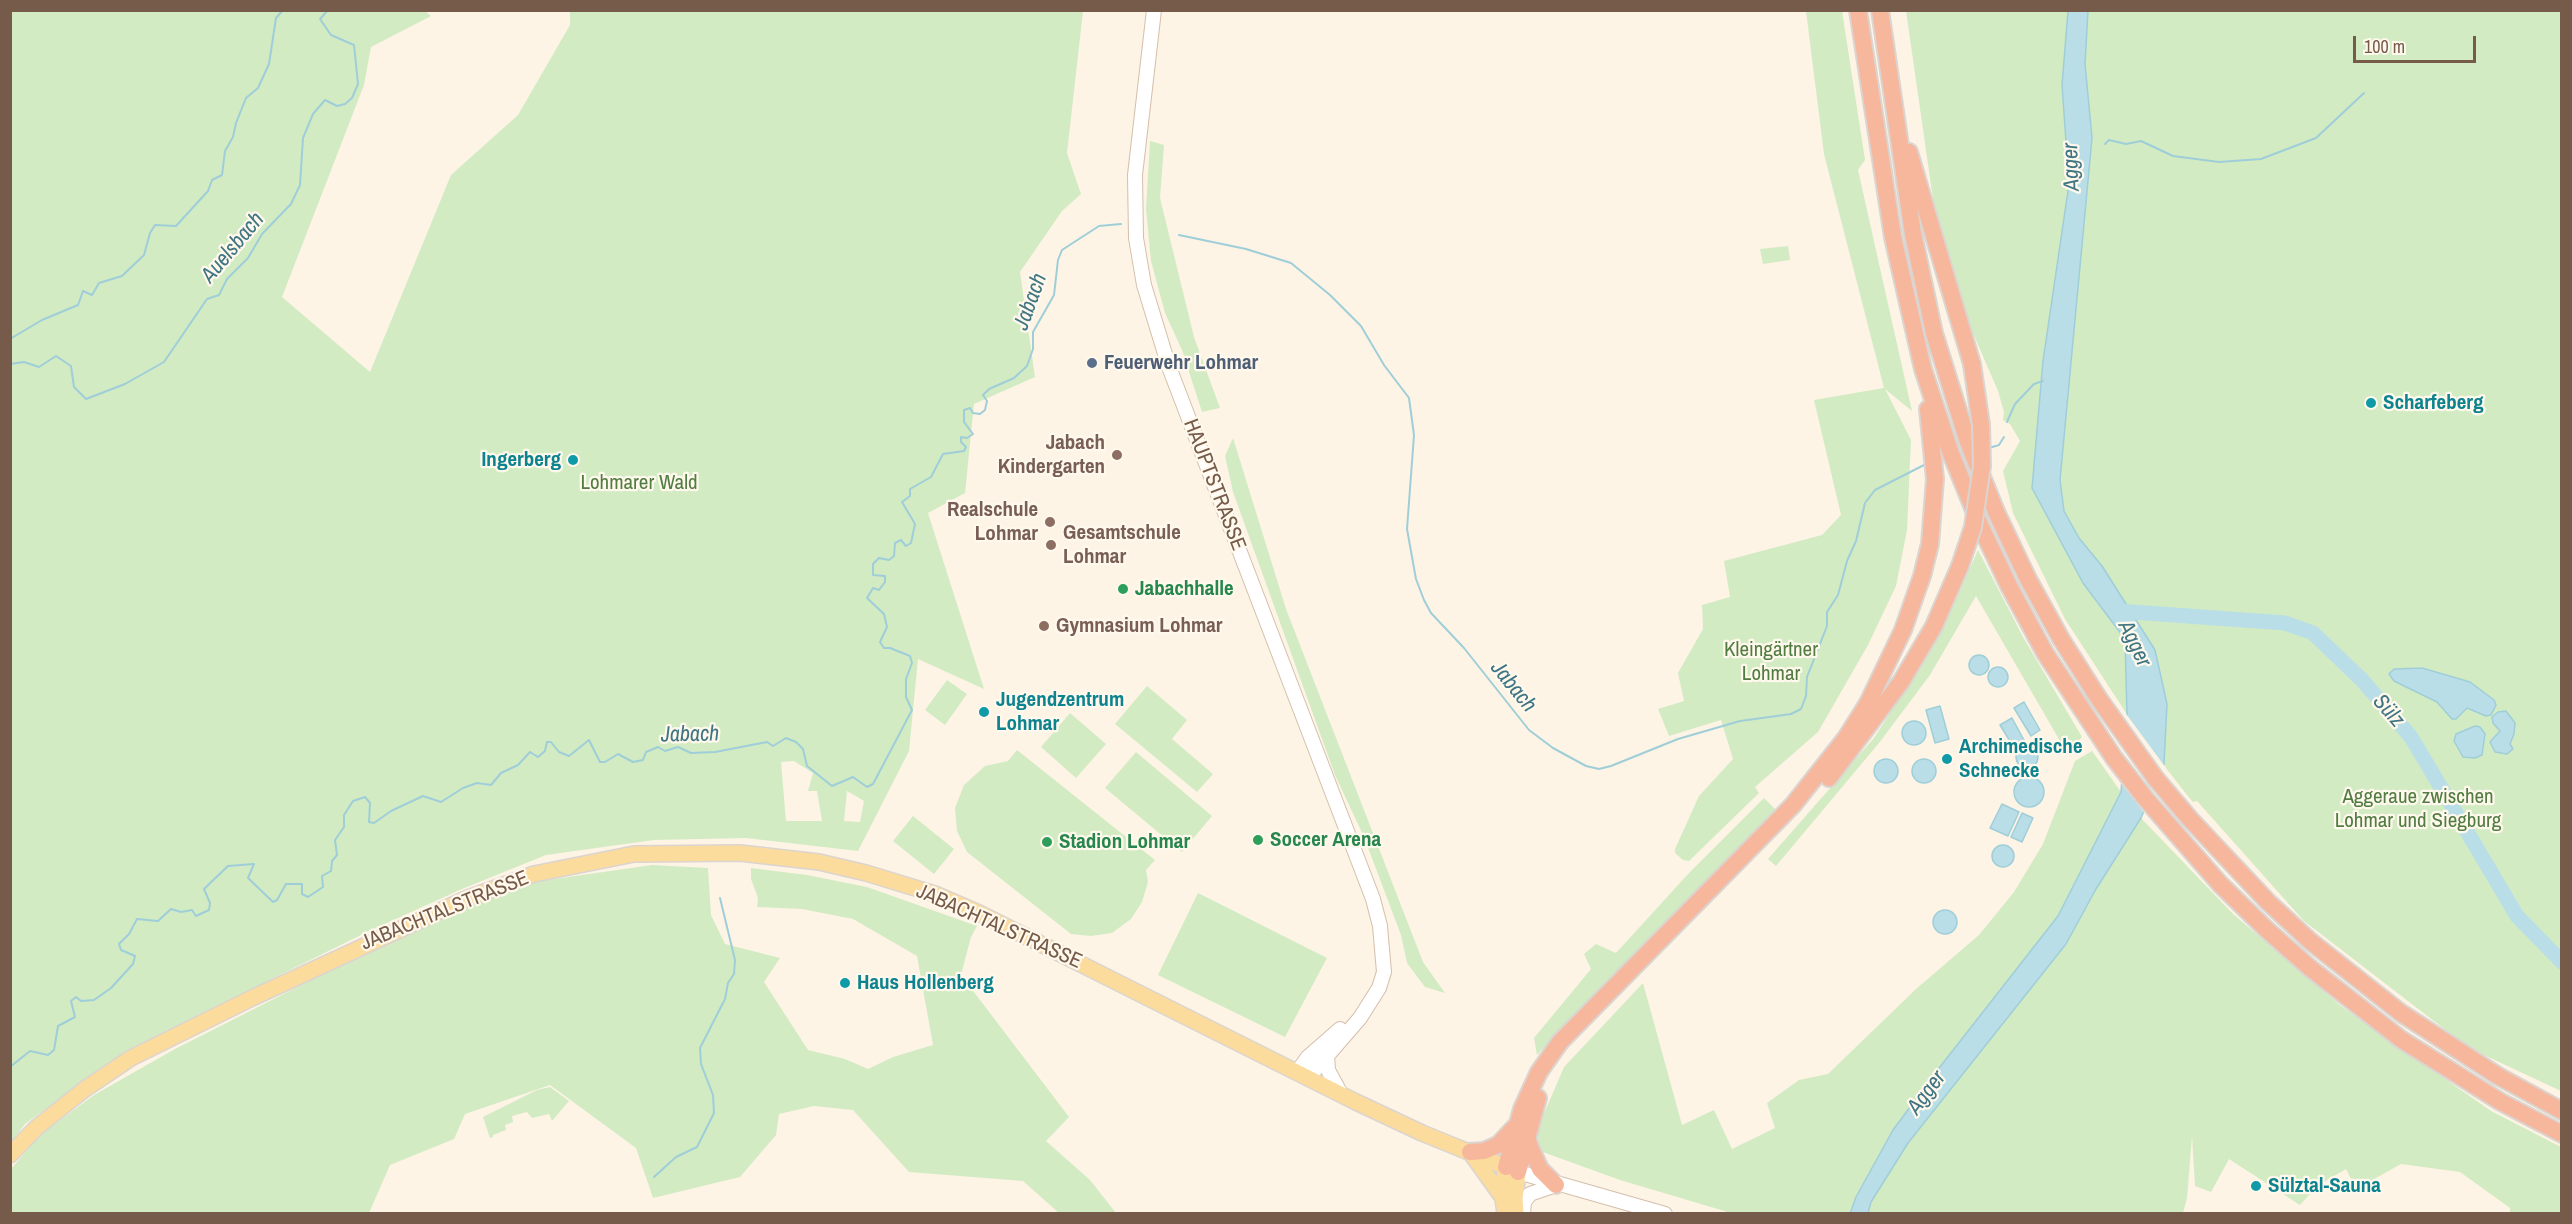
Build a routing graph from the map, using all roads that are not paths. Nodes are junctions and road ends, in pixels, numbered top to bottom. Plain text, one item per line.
1 (1154, 10) edge
2 (1858, 10) edge
3 (1880, 10) edge
4 (1894, 102) junction
5 (1923, 369) junction
6 (1796, 808) junction
7 (1382, 944) junction
8 (1327, 1055) junction
9 (1302, 1075) junction
10 (1341, 1094) junction
11 (2562, 1111) edge
12 (1522, 1129) junction
13 (2562, 1134) edge
14 (1470, 1152) junction
15 (10, 1155) edge
16 (1512, 1170) junction
17 (1556, 1185) junction
18 (1504, 1206) edge
19 (1516, 1214) edge
20 (1523, 1214) edge
21 (1665, 1214) edge

1 - 7 main road, HAUPTSTRASSE
2 - 5 highway
3 - 4 highway
4 - 6 highway, bridge
4 - 11 highway
5 - 6 highway
5 - 13 highway
6 - 12 highway
7 - 8 main road, HAUPTSTRASSE
7 - 9 main road
8 - 9 main road
8 - 10 main road
9 - 10 main road, JABACHTALSTRASSE
9 - 15 main road, JABACHTALSTRASSE
10 - 14 main road, JABACHTALSTRASSE
12 - 14 highway
12 - 16 highway
12 - 17 highway
14 - 16 main road, JABACHTALSTRASSE
14 - 18 main road
16 - 17 main road
16 - 18 main road
16 - 19 main road
17 - 20 main road
17 - 21 main road

